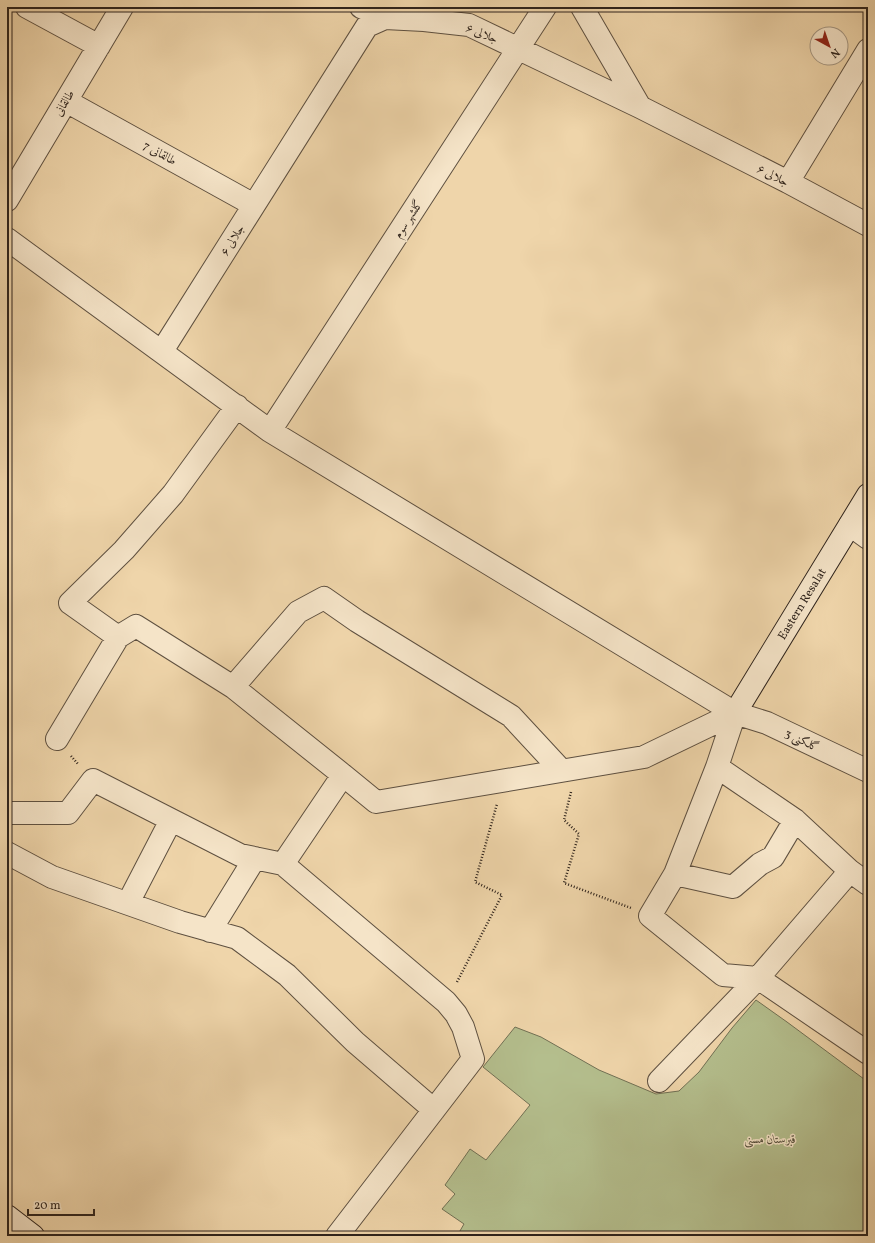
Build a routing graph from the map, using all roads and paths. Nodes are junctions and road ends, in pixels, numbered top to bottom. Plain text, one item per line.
1 (27, 7) edge
2 (122, 7) edge
3 (361, 7) edge
4 (545, 7) edge
5 (582, 7) edge
6 (385, 18) junction
7 (99, 46) junction
8 (519, 48) junction
9 (868, 50) edge
10 (66, 101) junction
11 (640, 107) junction
12 (788, 182) junction
13 (10, 186) edge
14 (254, 205) junction
15 (868, 225) edge
16 (7, 239) edge
17 (162, 351) junction
18 (237, 406) junction
19 (270, 430) junction
20 (868, 495) edge
21 (850, 525) junction
22 (868, 538) edge
23 (118, 638) junction
24 (233, 687) junction
25 (735, 713) junction
26 (57, 739) joint
27 (717, 767) junction
28 (570, 769) junction
29 (868, 771) edge
30 (343, 775) junction
31 (504, 780) junction
32 (92, 782) junction
33 (7, 813) edge
34 (171, 820) junction
35 (795, 820) junction
36 (7, 855) edge
37 (255, 858) junction
38 (283, 864) junction
39 (850, 871) junction
40 (675, 874) junction
41 (868, 884) edge
42 (128, 903) junction
43 (650, 916) junction
44 (210, 931) junction
45 (758, 978) junction
46 (446, 1002) junction
47 (868, 1053) edge
48 (659, 1081) dead end
49 (434, 1110) junction
50 (7, 1216) edge
51 (33, 1236) edge
52 (337, 1236) edge

1 - 7 street
2 - 7 street, طالقانی
3 - 6 street
4 - 8 street, گلشهر سوم
5 - 11 street
6 - 8 street, جلالی ۶
6 - 14 street, جلالی ۶
7 - 10 street, طالقانی
8 - 11 street, جلالی ۶
8 - 19 street, گلشهر سوم
9 - 12 street
10 - 13 street, طالقانی
10 - 14 street, طالقانی 7
11 - 12 street, جلالی ۶
12 - 15 street, جلالی ۶
14 - 17 street, جلالی ۶
16 - 17 street, گلکنی 3
17 - 18 street, گلکنی 3
18 - 19 street, گلکنی 3
18 - 23 street
19 - 25 street, گلکنی 3
20 - 21 street, Eastern Resalat
21 - 22 street
21 - 25 street, Eastern Resalat
23 - 24 street
23 - 26 street
24 - 28 street
24 - 30 street
25 - 27 street, Eastern Resalat
25 - 28 street
25 - 29 street, گلکنی 3
26 - 32 path
27 - 35 street
27 - 40 street, Eastern Resalat
28 - 31 street
28 - 43 path
30 - 31 street
30 - 38 street
31 - 46 path
32 - 33 street
32 - 34 street
34 - 37 street
34 - 42 street
35 - 39 street
35 - 40 street
36 - 42 street
37 - 38 street
37 - 44 street
38 - 46 street
39 - 41 street
39 - 45 street
40 - 43 street, Eastern Resalat
42 - 44 street
43 - 45 street
44 - 49 street
45 - 47 street
45 - 48 street
46 - 49 street
49 - 52 street
50 - 51 street

